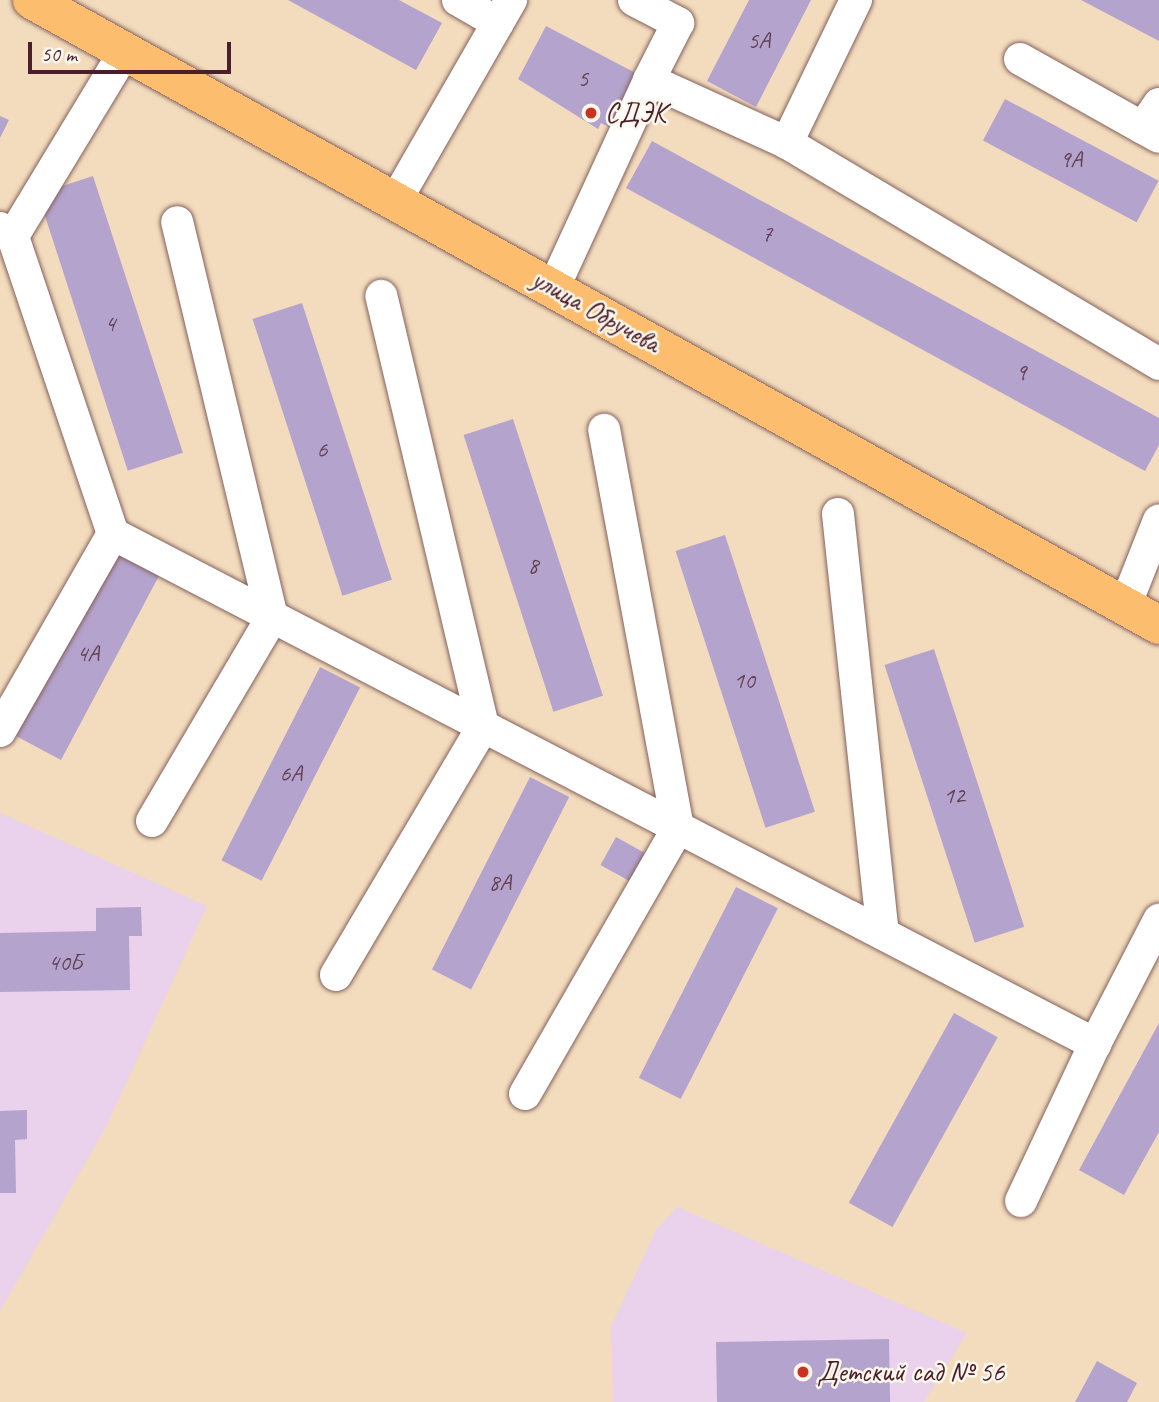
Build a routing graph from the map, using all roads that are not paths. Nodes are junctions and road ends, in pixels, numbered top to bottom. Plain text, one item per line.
1 (32, 0) edge
2 (458, 0) edge
3 (634, 0) edge
4 (856, 0) edge
5 (504, 12) edge
6 (125, 51) junction
7 (1020, 59) dead end
8 (649, 80) junction
9 (1154, 123) edge
10 (787, 143) junction
11 (396, 200) junction
12 (177, 222) dead end
13 (7, 232) edge
14 (554, 287) junction
15 (381, 296) dead end
16 (1159, 364) edge
17 (604, 430) dead end
18 (838, 514) dead end
19 (1159, 520) edge
20 (113, 534) junction
21 (1125, 606) junction
22 (272, 617) junction
23 (1159, 625) edge
24 (483, 726) junction
25 (0, 731) edge
26 (152, 821) dead end
27 (678, 828) junction
28 (1159, 920) edge
29 (883, 934) junction
30 (336, 975) dead end
31 (1096, 1044) junction
32 (524, 1094) dead end
33 (1021, 1201) dead end

1 - 6 main road, улица Обручева
2 - 5 lane
3 - 8 lane
4 - 10 lane
5 - 11 lane
6 - 11 main road, улица Обручева
6 - 13 lane
7 - 9 lane
8 - 10 lane
8 - 14 lane
10 - 16 lane
11 - 14 main road, улица Обручева
12 - 22 lane
13 - 20 lane
14 - 21 main road, улица Обручева
15 - 24 lane
17 - 27 lane
18 - 29 lane
19 - 21 lane
20 - 22 lane
20 - 25 lane
21 - 23 main road, улица Обручева
22 - 24 lane
22 - 26 lane
24 - 27 lane
24 - 30 lane
27 - 29 lane
27 - 32 lane
28 - 31 lane
29 - 31 lane
31 - 33 lane

